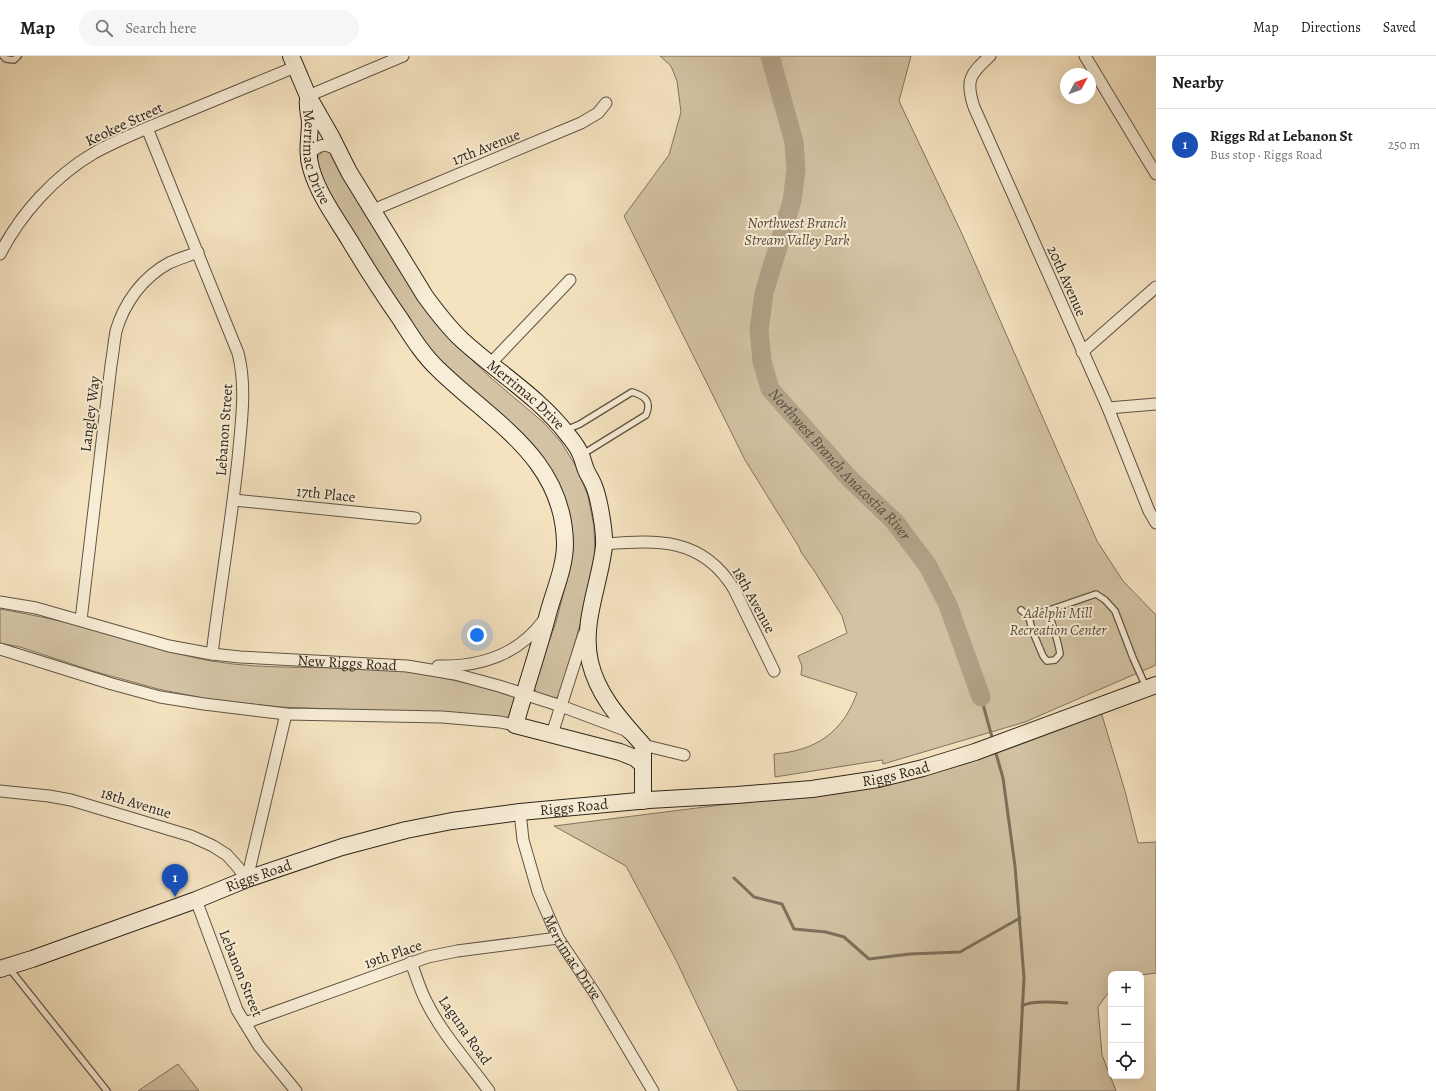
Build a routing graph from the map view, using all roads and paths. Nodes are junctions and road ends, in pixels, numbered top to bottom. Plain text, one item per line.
1 (3, 56) edge
2 (18, 56) edge
3 (403, 56) edge
4 (990, 56) edge
5 (1085, 56) edge
6 (293, 61) edge
7 (308, 96) junction
8 (606, 103) dead end
9 (147, 128) junction
10 (338, 151) junction
11 (308, 155) junction
12 (1156, 174) edge
13 (372, 210) junction
14 (198, 252) junction
15 (0, 254) edge
16 (570, 280) dead end
17 (1156, 287) edge
18 (1082, 352) junction
19 (490, 364) junction
20 (1156, 404) edge
21 (1108, 408) junction
22 (565, 431) junction
23 (581, 455) junction
24 (234, 500) junction
25 (415, 518) dead end
26 (1156, 523) edge
27 (604, 544) junction
28 (0, 602) edge
29 (549, 610) junction
30 (1021, 610) dead end
31 (1048, 610) junction
32 (1029, 617) junction
33 (589, 618) junction
34 (81, 620) junction
35 (0, 649) edge
36 (212, 654) junction
37 (407, 666) junction
38 (774, 671) dead end
39 (1152, 687) edge
40 (524, 694) junction
41 (561, 706) junction
42 (286, 714) junction
43 (515, 724) junction
44 (552, 734) junction
45 (643, 745) junction
46 (684, 755) dead end
47 (642, 764) junction
48 (0, 791) edge
49 (642, 801) junction
50 (520, 812) junction
51 (247, 879) junction
52 (196, 900) junction
53 (558, 938) junction
54 (411, 962) junction
55 (4, 968) edge
56 (245, 1023) junction
57 (107, 1091) edge
58 (296, 1091) edge
59 (489, 1091) edge
60 (653, 1091) edge

1 - 2 lane
3 - 7 street
4 - 18 street, 20th Avenue
5 - 12 street
6 - 7 street, Merrimac Drive
6 - 9 street, Keokee Street
7 - 10 street, Merrimac Drive
7 - 11 street, Merrimac Drive
8 - 13 street, 17th Avenue
9 - 14 street, Lebanon Street
9 - 15 street, Keokee Street
10 - 11 street
10 - 13 street, Merrimac Drive
11 - 29 street, Merrimac Drive
13 - 19 street, Merrimac Drive
14 - 24 street, Lebanon Street
14 - 34 street, Langley Way
16 - 19 street
17 - 18 street
18 - 21 street, 20th Avenue
19 - 22 street, Merrimac Drive
20 - 21 street
21 - 26 street, 20th Avenue
22 - 23 street, Merrimac Drive
22 - 23 lane
23 - 27 street, Merrimac Drive
24 - 25 street, 17th Place
24 - 36 street, Lebanon Street
27 - 33 street, Merrimac Drive
27 - 38 street, 18th Avenue
28 - 34 street, New Riggs Road
29 - 37 street
29 - 40 street, Merrimac Drive
30 - 32 lane
31 - 32 lane
31 - 32 lane
31 - 39 lane
33 - 41 street, Merrimac Drive
33 - 45 street
34 - 36 street, New Riggs Road
35 - 42 street
36 - 37 street, New Riggs Road
37 - 40 street, New Riggs Road
39 - 49 street, Riggs Road
40 - 41 street, New Riggs Road
40 - 43 street, Merrimac Drive
41 - 44 street, Merrimac Drive
41 - 45 street, New Riggs Road
42 - 43 street
42 - 51 street
43 - 44 street
44 - 47 street
45 - 46 street, New Riggs Road
45 - 47 street
47 - 49 street
48 - 51 street, 18th Avenue
49 - 50 street, Riggs Road
50 - 51 street, Riggs Road
50 - 53 street, Merrimac Drive
51 - 52 street, Riggs Road
52 - 55 street, Riggs Road
52 - 56 street, Lebanon Street
53 - 54 street, 19th Place
53 - 60 street, Merrimac Drive
54 - 56 street, 19th Place
54 - 59 street, Laguna Road
55 - 57 lane
56 - 58 street, Lebanon Street

